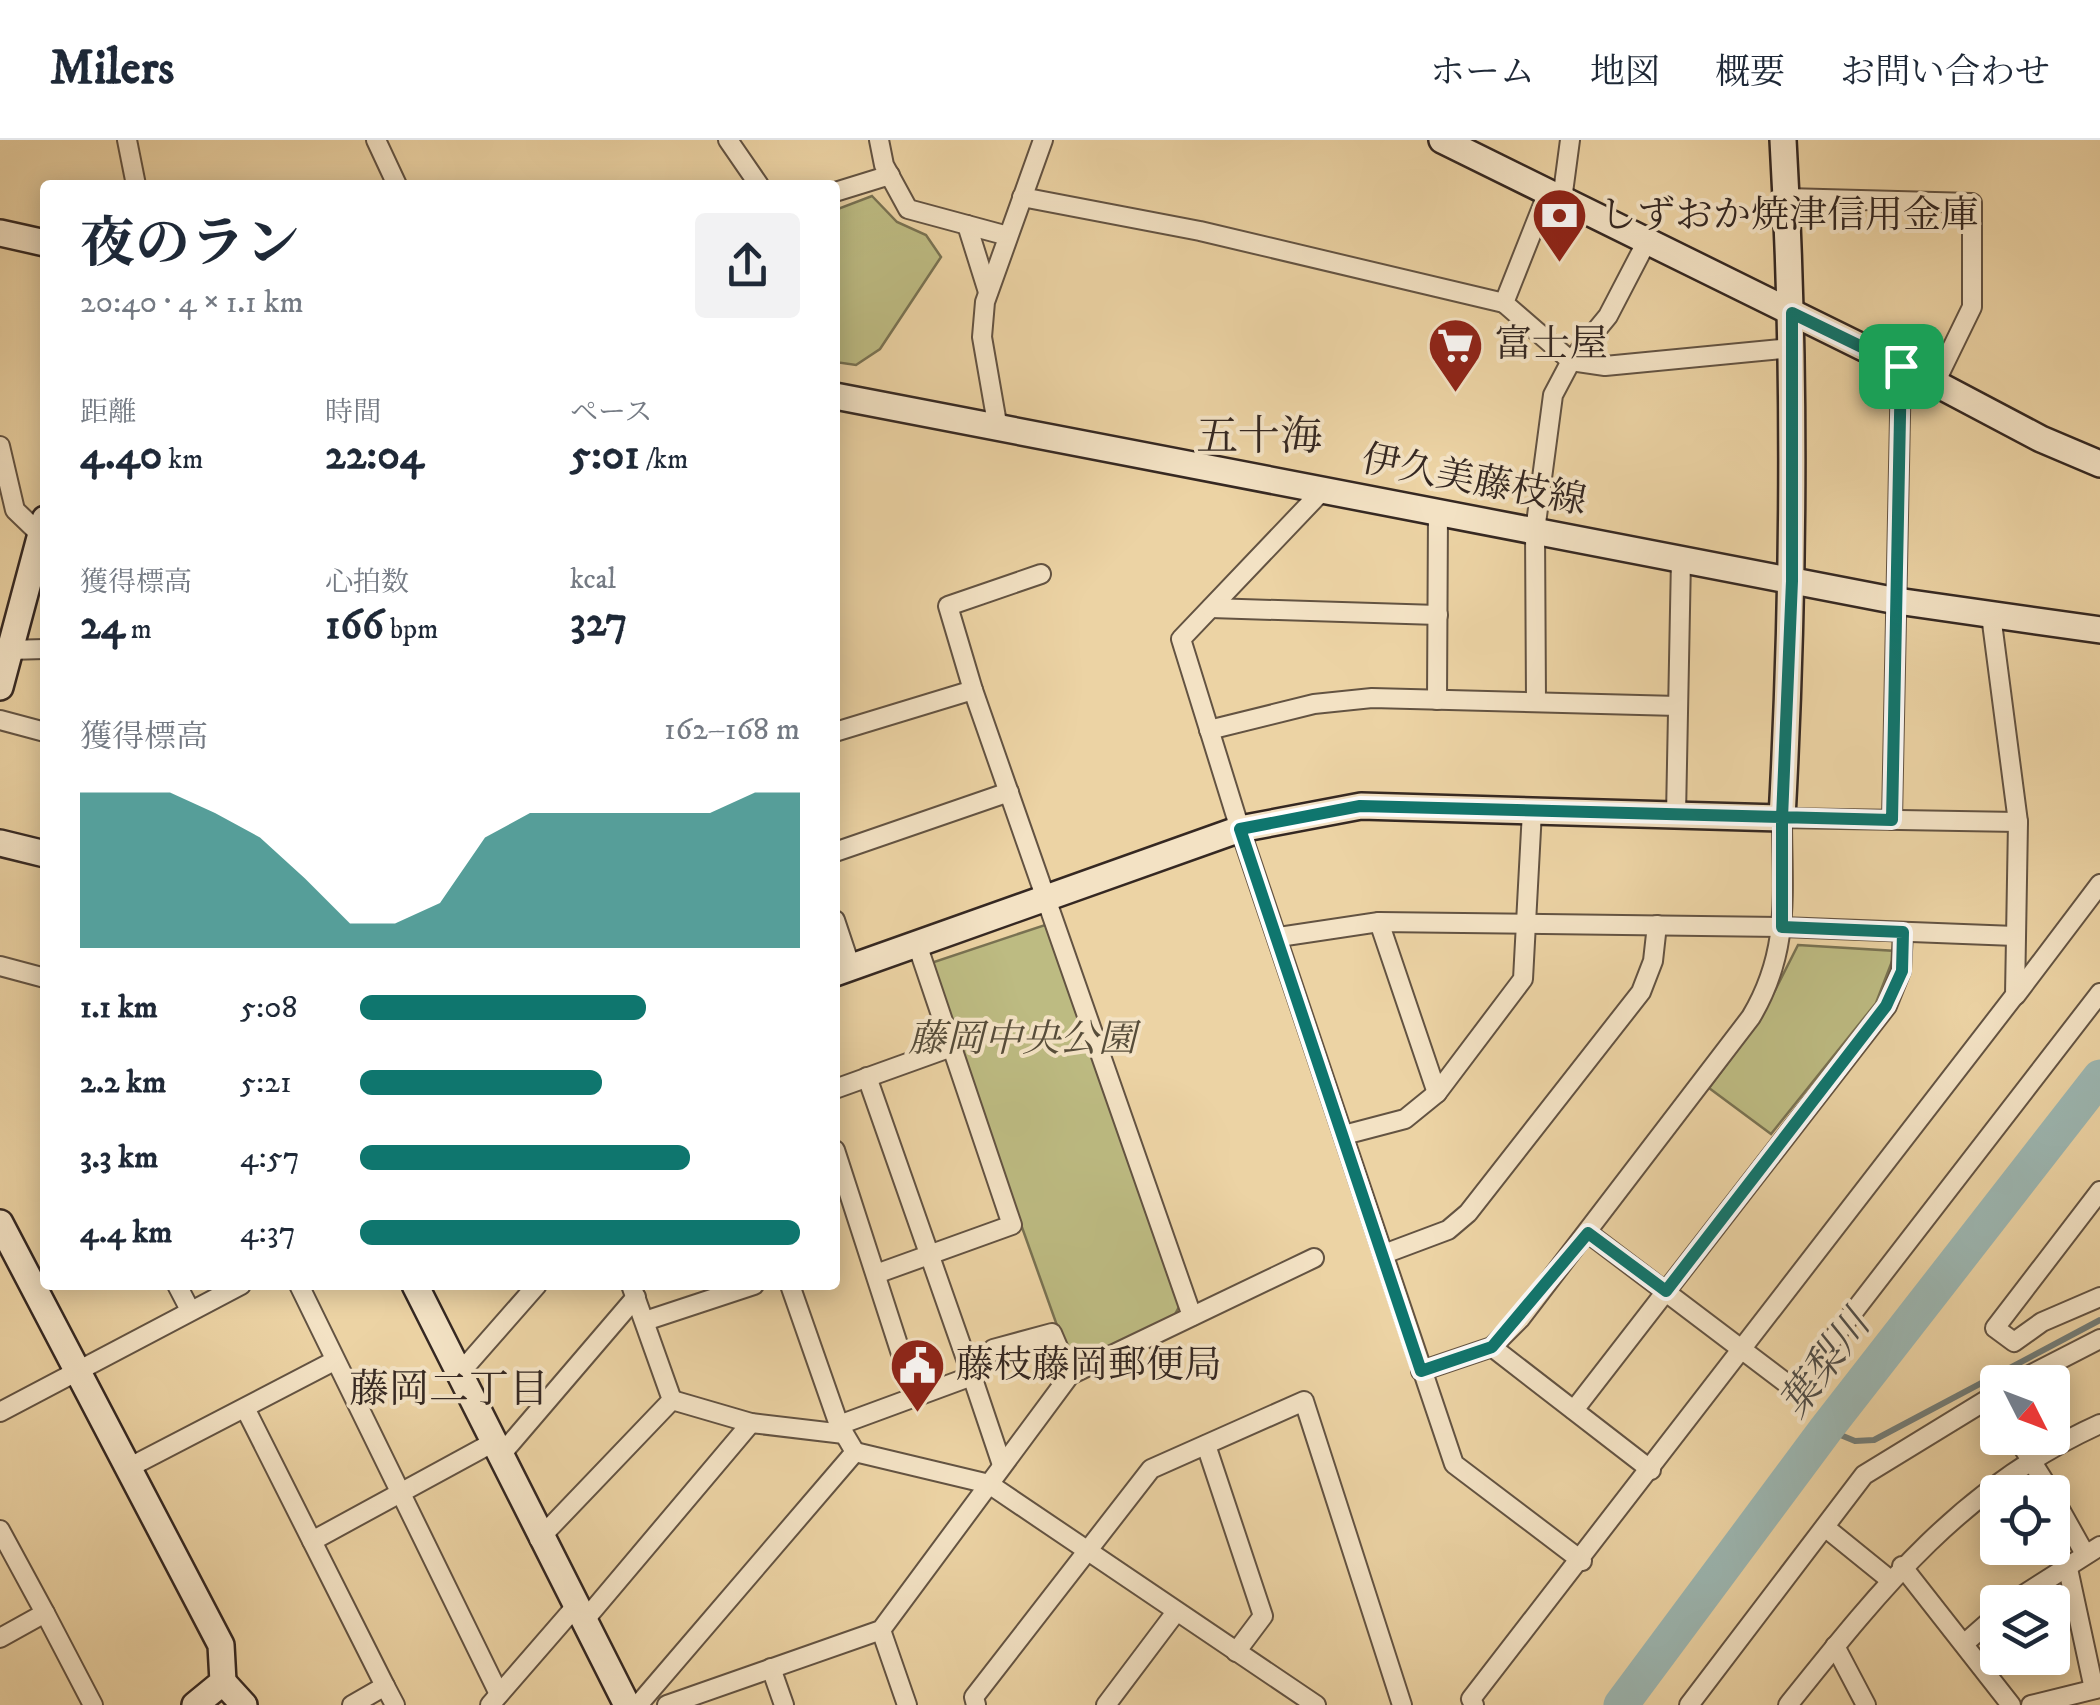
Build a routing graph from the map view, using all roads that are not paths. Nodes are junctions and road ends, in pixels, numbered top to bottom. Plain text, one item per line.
1 (127, 140) edge
2 (376, 140) edge
3 (728, 140) edge
4 (879, 140) edge
5 (1043, 140) edge
6 (1442, 140) edge
7 (1570, 140) edge
8 (1783, 140) edge
9 (890, 175) junction
10 (135, 180) edge
11 (395, 180) edge
12 (756, 180) edge
13 (840, 190) edge
14 (1022, 196) junction
15 (1555, 196) junction
16 (1786, 198) junction
17 (968, 225) junction
18 (0, 233) edge
19 (1008, 236) junction
20 (40, 241) edge
21 (1647, 241) junction
22 (988, 293) junction
23 (1504, 303) junction
24 (1792, 313) junction
25 (1792, 348) junction
26 (1571, 361) junction
27 (1901, 366) junction
28 (1935, 382) junction
29 (840, 397) edge
30 (998, 429) junction
31 (0, 446) edge
32 (2100, 464) edge
33 (1323, 490) junction
34 (1438, 512) junction
35 (40, 525) edge
36 (1535, 531) junction
37 (40, 538) edge
38 (1681, 559) junction
39 (1041, 574) dead end
40 (1792, 581) junction
41 (1897, 601) junction
42 (1210, 608) junction
43 (1438, 615) junction
44 (1991, 615) junction
45 (2100, 630) edge
46 (40, 649) edge
47 (9, 650) junction
48 (0, 687) edge
49 (972, 690) junction
50 (1437, 700) junction
51 (1536, 702) junction
52 (1678, 706) junction
53 (0, 720) edge
54 (840, 730) edge
55 (1210, 730) junction
56 (40, 731) edge
57 (1009, 792) junction
58 (1532, 810) junction
59 (1676, 815) junction
60 (1782, 818) junction
61 (1892, 820) junction
62 (2018, 822) junction
63 (1240, 829) junction
64 (0, 843) edge
65 (840, 850) edge
66 (40, 853) edge
67 (2100, 884) edge
68 (1046, 898) junction
69 (1378, 922) junction
70 (1528, 923) junction
71 (1657, 925) junction
72 (1782, 927) junction
73 (1903, 932) junction
74 (2015, 936) junction
75 (1279, 938) junction
76 (917, 944) junction
77 (0, 966) edge
78 (843, 971) edge
79 (40, 977) edge
80 (2100, 993) edge
81 (2015, 995) junction
82 (949, 1048) junction
83 (867, 1077) junction
84 (840, 1086) edge
85 (1437, 1093) junction
86 (1344, 1135) junction
87 (840, 1165) edge
88 (2100, 1191) edge
89 (0, 1223) edge
90 (1588, 1233) junction
91 (1384, 1254) junction
92 (931, 1255) junction
93 (1314, 1258) dead end
94 (876, 1274) junction
95 (180, 1290) edge
96 (231, 1290) edge
97 (301, 1290) edge
98 (417, 1290) edge
99 (533, 1290) edge
100 (739, 1290) edge
101 (792, 1290) edge
102 (634, 1291) edge
103 (1666, 1291) junction
104 (2100, 1297) edge
105 (190, 1310) junction
106 (1192, 1316) junction
107 (646, 1321) junction
108 (2100, 1338) edge
109 (1492, 1347) junction
110 (1744, 1350) junction
111 (334, 1361) junction
112 (2048, 1365) edge
113 (1421, 1371) junction
114 (79, 1374) junction
115 (458, 1375) junction
116 (1070, 1375) junction
117 (972, 1376) junction
118 (915, 1397) junction
119 (672, 1400) junction
120 (244, 1408) junction
121 (1980, 1408) edge
122 (1574, 1410) junction
123 (0, 1412) edge
124 (751, 1423) junction
125 (2100, 1424) edge
126 (842, 1430) junction
127 (1206, 1444) junction
128 (495, 1450) junction
129 (854, 1452) junction
130 (2029, 1455) edge
131 (2033, 1460) junction
132 (1002, 1465) junction
133 (130, 1467) junction
134 (1651, 1470) junction
135 (2041, 1475) edge
136 (989, 1484) junction
137 (400, 1493) junction
138 (2070, 1519) edge
139 (1826, 1528) junction
140 (0, 1530) edge
141 (539, 1538) junction
142 (312, 1541) junction
143 (2092, 1550) edge
144 (1085, 1552) junction
145 (1582, 1561) junction
146 (2070, 1562) edge
147 (2066, 1565) edge
148 (2067, 1565) edge
149 (1895, 1573) junction
150 (2037, 1585) edge
151 (1176, 1612) junction
152 (44, 1613) junction
153 (580, 1614) junction
154 (881, 1630) junction
155 (1980, 1630) edge
156 (0, 1638) edge
157 (1965, 1644) junction
158 (1834, 1646) junction
159 (1236, 1652) junction
160 (771, 1668) junction
161 (223, 1682) junction
162 (385, 1686) junction
163 (2097, 1689) edge
164 (495, 1699) edge
165 (1113, 1703) edge
166 (93, 1705) edge
167 (196, 1705) edge
168 (244, 1705) edge
169 (352, 1705) edge
170 (395, 1705) edge
171 (627, 1705) edge
172 (638, 1705) edge
173 (667, 1705) edge
174 (784, 1705) edge
175 (908, 1705) edge
176 (976, 1705) edge
177 (1316, 1705) edge
178 (1402, 1705) edge
179 (1474, 1705) edge
180 (1689, 1705) edge
181 (1788, 1705) edge
182 (1866, 1705) edge
183 (2011, 1705) edge
184 (2031, 1705) edge

1 - 10 street
2 - 11 street
3 - 12 street
4 - 9 street
5 - 14 street
6 - 15 street
7 - 15 street
8 - 16 street
9 - 13 street
9 - 17 street
14 - 19 street
14 - 23 street
15 - 21 street
15 - 23 street
16 - 24 street
16 - 28 street
17 - 19 street
17 - 22 street
18 - 20 street
19 - 22 street
21 - 24 street
21 - 26 street
22 - 30 street
23 - 26 street
24 - 25 street
24 - 27 street
25 - 26 street
25 - 40 street
26 - 36 street
27 - 28 street
27 - 41 street
28 - 32 street
29 - 30 street, 伊久美藤枝線
30 - 33 street, 伊久美藤枝線
31 - 35 street
33 - 34 street, 伊久美藤枝線
33 - 42 street
34 - 36 street, 伊久美藤枝線
34 - 43 street
36 - 38 street, 伊久美藤枝線
36 - 51 street
37 - 47 street
38 - 40 street, 伊久美藤枝線
38 - 52 street
39 - 49 street
40 - 41 street, 伊久美藤枝線
40 - 60 street
41 - 44 street, 伊久美藤枝線
41 - 61 street
42 - 43 street
42 - 55 street
43 - 50 street
44 - 45 street, 伊久美藤枝線
44 - 62 street
46 - 47 street
47 - 48 street
49 - 54 street
49 - 57 street
50 - 51 street
50 - 55 street
51 - 52 street
52 - 59 street
53 - 56 street
55 - 63 street
57 - 65 street
57 - 68 street
58 - 59 street
58 - 63 street
58 - 70 street
59 - 60 street
60 - 61 street
60 - 72 street
61 - 62 street
62 - 74 street
63 - 68 street
63 - 75 street
64 - 66 street
67 - 81 street
68 - 76 street
68 - 106 street
69 - 70 street
69 - 75 street
69 - 85 street
70 - 71 street
70 - 85 street
71 - 72 street
71 - 91 street
72 - 73 street
72 - 90 street
73 - 74 street
73 - 103 street
74 - 81 street
75 - 86 street
76 - 78 street
76 - 82 street
77 - 79 street
80 - 110 street
81 - 110 street
82 - 83 street
82 - 92 street
83 - 84 street
83 - 92 street
85 - 86 street
86 - 91 street
87 - 94 street
88 - 104 street
89 - 114 street
90 - 103 street
90 - 109 street
91 - 113 street
92 - 94 street
92 - 117 street
93 - 106 street
94 - 118 street
95 - 105 street
96 - 105 street
97 - 111 street
98 - 115 street
99 - 115 street
100 - 107 street
101 - 126 street
102 - 107 street
102 - 128 street
103 - 110 street
103 - 122 street
105 - 114 street
106 - 116 street
107 - 119 street
108 - 112 street
109 - 113 street
109 - 122 street
110 - 134 street
111 - 120 street
111 - 137 street
113 - 145 street
114 - 123 street
114 - 133 street
115 - 128 street
116 - 117 street
116 - 132 street
117 - 118 street
117 - 132 street
118 - 126 street
119 - 124 street
119 - 141 street
120 - 133 street
120 - 142 street
121 - 139 street
122 - 134 street
124 - 126 street
124 - 153 street
125 - 131 street
126 - 129 street
127 - 144 street
127 - 159 street
127 - 178 street
128 - 137 street
128 - 141 street
129 - 136 street
129 - 172 street
130 - 131 street
131 - 135 street
131 - 149 street
132 - 136 street
133 - 161 street
134 - 145 street
136 - 144 street
136 - 154 street
137 - 142 street
137 - 164 street
138 - 143 street
139 - 149 street
139 - 180 street
140 - 152 street
141 - 153 street
142 - 162 street
143 - 146 street
144 - 151 street
144 - 176 street
145 - 179 street
147 - 150 street
148 - 163 street
149 - 157 street
149 - 158 street
151 - 159 street
151 - 165 street
152 - 156 street
152 - 166 street
153 - 164 street
153 - 171 street
154 - 160 street
154 - 175 street
155 - 157 street
157 - 183 street
158 - 181 street
158 - 182 street
159 - 177 street
160 - 173 street
160 - 174 street
161 - 167 street
161 - 168 street
162 - 169 street
162 - 170 street
163 - 184 street

